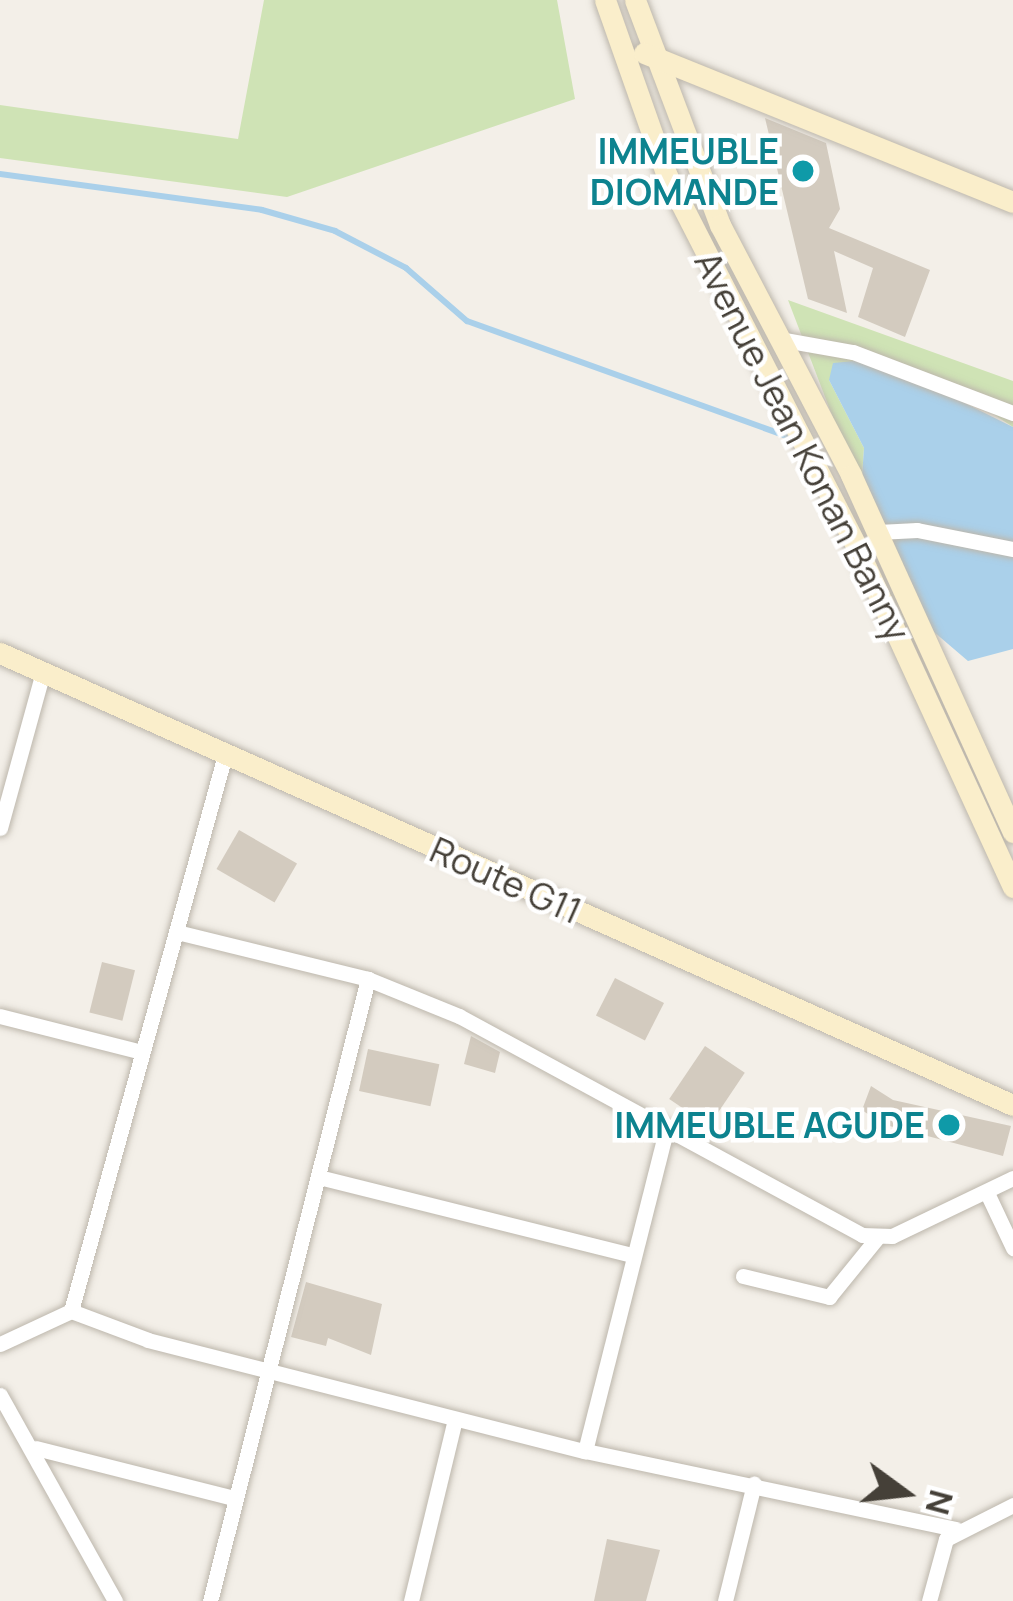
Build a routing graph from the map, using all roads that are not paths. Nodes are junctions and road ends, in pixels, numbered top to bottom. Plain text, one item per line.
1 (605, 0) edge
2 (635, 0) edge
3 (651, 53) junction
4 (620, 57) junction
5 (1013, 202) edge
6 (779, 339) junction
7 (1013, 413) edge
8 (878, 532) junction
9 (1013, 549) edge
10 (0, 653) edge
11 (43, 672) junction
12 (225, 754) junction
13 (0, 828) edge
14 (1013, 832) edge
15 (1013, 887) edge
16 (177, 932) junction
17 (368, 979) junction
18 (0, 1016) edge
19 (142, 1052) junction
20 (1013, 1105) edge
21 (665, 1135) junction
22 (323, 1178) junction
23 (1013, 1178) edge
24 (988, 1195) junction
25 (877, 1238) junction
26 (1013, 1248) edge
27 (631, 1255) junction
28 (743, 1276) dead end
29 (71, 1311) junction
30 (0, 1344) edge
31 (273, 1371) junction
32 (0, 1395) edge
33 (455, 1419) junction
34 (36, 1448) junction
35 (585, 1450) junction
36 (754, 1484) junction
37 (233, 1498) junction
38 (1013, 1505) edge
39 (956, 1529) junction
40 (416, 1600) edge
41 (115, 1601) edge
42 (210, 1601) edge
43 (724, 1601) edge
44 (929, 1601) edge

1 - 4 street, Avenue Jean Konan Banny
2 - 3 street, Avenue Jean Konan Banny
3 - 4 street
3 - 5 street
3 - 6 street, Avenue Jean Konan Banny
4 - 15 street, Avenue Jean Konan Banny
6 - 7 street
6 - 8 street, Avenue Jean Konan Banny
8 - 9 street
8 - 14 street, Avenue Jean Konan Banny
10 - 11 street, Route G11
11 - 12 street, Route G11
11 - 13 street
12 - 16 street
12 - 20 street, Route G11
16 - 17 street
16 - 19 street
17 - 21 street
17 - 22 street
18 - 19 street
19 - 29 street
21 - 25 street
21 - 27 street
22 - 27 street
22 - 31 street
23 - 24 street
24 - 25 street
24 - 26 street
25 - 28 street
27 - 35 street
29 - 30 street
29 - 31 street
31 - 33 street
31 - 37 street
32 - 34 street
33 - 35 street
33 - 40 street
34 - 37 street
34 - 41 street
35 - 36 street
36 - 39 street
36 - 43 street
37 - 42 street
38 - 39 street
39 - 44 street

